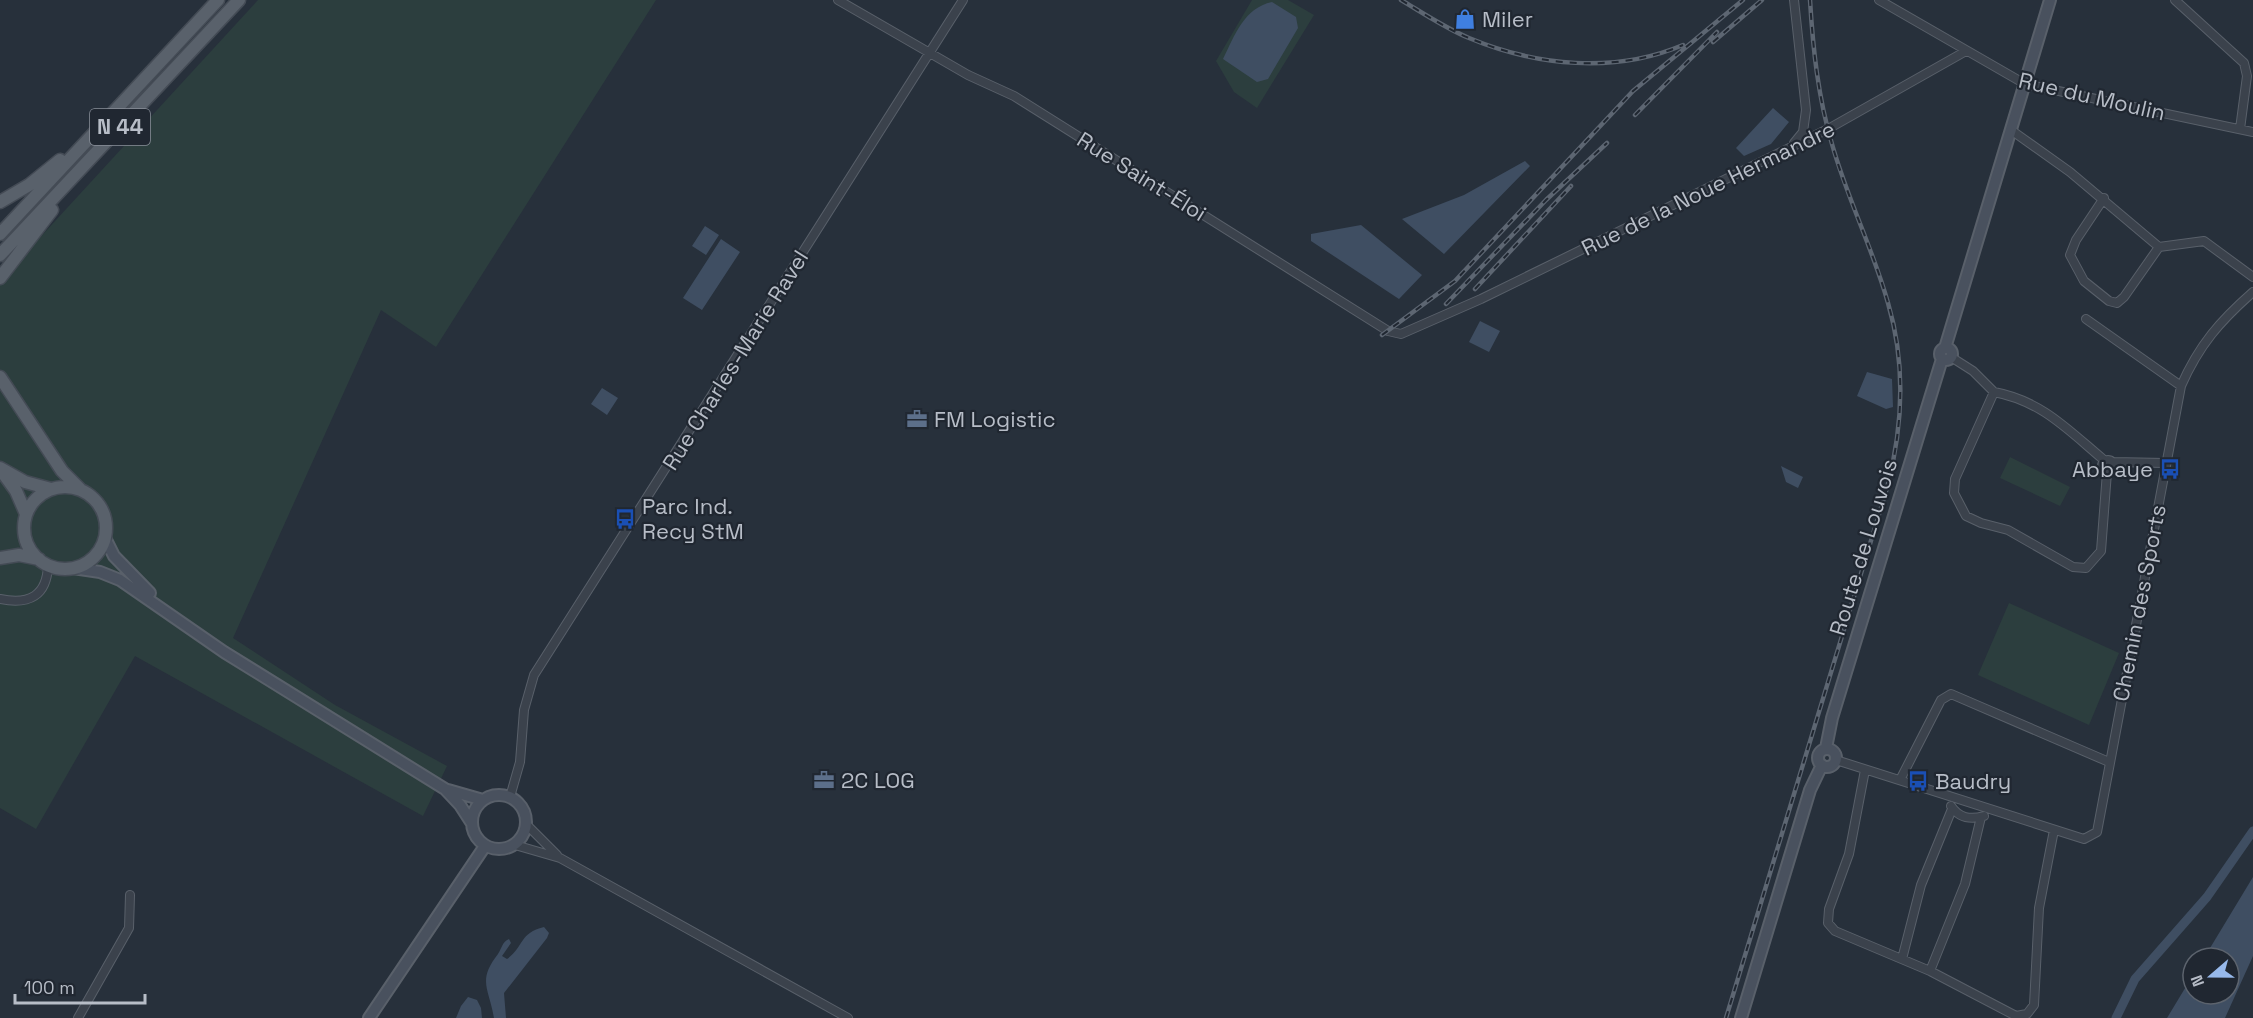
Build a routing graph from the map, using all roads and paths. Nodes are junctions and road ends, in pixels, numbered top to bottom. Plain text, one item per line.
1 (218, 0) edge
2 (239, 0) edge
3 (838, 0) edge
4 (963, 0) edge
5 (1794, 0) edge
6 (1879, 0) edge
7 (2050, 0) edge
8 (2175, 0) edge
9 (1966, 51) junction
10 (930, 52) junction
11 (2025, 84) junction
12 (156, 89) junction
13 (100, 126) junction
14 (2240, 129) junction
15 (2011, 130) junction
16 (2253, 132) edge
17 (1788, 148) junction
18 (2103, 198) junction
19 (0, 202) edge
20 (0, 234) edge
21 (2159, 247) junction
22 (0, 255) edge
23 (2253, 277) edge
24 (0, 278) edge
25 (2253, 292) edge
26 (1446, 316) joint
27 (2086, 319) dead end
28 (1946, 355) junction
29 (0, 377) edge
30 (2181, 386) junction
31 (1994, 392) junction
32 (2104, 460) junction
33 (2113, 462) junction
34 (2165, 463) junction
35 (0, 469) edge
36 (2107, 472) junction
37 (51, 489) junction
38 (80, 490) junction
39 (26, 514) junction
40 (105, 537) junction
41 (0, 558) edge
42 (44, 562) junction
43 (73, 568) junction
44 (0, 599) edge
45 (179, 619) junction
46 (1826, 748) junction
47 (1836, 760) junction
48 (2109, 762) junction
49 (1822, 765) junction
50 (1865, 770) junction
51 (1900, 780) junction
52 (445, 789) junction
53 (1945, 796) junction
54 (510, 797) junction
55 (483, 800) junction
56 (1952, 808) junction
57 (1996, 813) junction
58 (1981, 817) junction
59 (471, 822) junction
60 (527, 825) junction
61 (2054, 830) junction
62 (515, 845) junction
63 (485, 846) junction
64 (560, 858) junction
65 (130, 895) dead end
66 (1902, 959) junction
67 (1930, 971) junction
68 (78, 1018) edge
69 (369, 1018) edge
70 (848, 1018) edge
71 (1741, 1018) edge

1 - 13 main road, N 44
2 - 12 main road, N 44
3 - 10 street, Rue Saint-Éloi
4 - 10 street, Rue Charles-Marie Ravel
5 - 17 street
6 - 9 street, Rue du Moulin
7 - 11 street, Route de Louvois
8 - 14 street
9 - 11 street, Rue du Moulin
9 - 17 street, Rue de la Noue Hermandre
10 - 26 street, Rue Saint-Éloi
10 - 54 street, Rue Charles-Marie Ravel
11 - 14 street, Rue du Moulin
11 - 15 street, Route de Louvois
12 - 22 main road, N 44
12 - 24 main road
13 - 19 main road
13 - 20 main road, N 44
14 - 16 street, Rue du Moulin
15 - 18 street
15 - 28 street, Route de Louvois
17 - 26 street, Rue de la Noue Hermandre
18 - 21 street
18 - 21 street
21 - 23 street
25 - 30 street, Chemin des Sports
27 - 30 street
28 - 31 street
28 - 46 street, Route de Louvois
29 - 38 main road
30 - 34 street, Chemin des Sports
31 - 32 street
31 - 36 street
32 - 33 street
32 - 36 street
33 - 34 street
33 - 36 street
34 - 48 street, Chemin des Sports
35 - 37 main road
35 - 39 main road
37 - 38 main road
37 - 39 main road
38 - 40 main road
39 - 42 main road
40 - 43 main road
40 - 45 street
41 - 42 main road
42 - 43 main road
42 - 44 street
43 - 45 street
45 - 52 street
46 - 47 street
46 - 49 street
47 - 49 street
47 - 50 street
48 - 51 street
48 - 61 street, Chemin des Sports
49 - 71 street
50 - 51 street
50 - 66 street
51 - 53 street
52 - 55 street
52 - 59 street
53 - 56 street
53 - 57 street
54 - 55 street
54 - 60 street
55 - 59 street
56 - 58 street
56 - 66 street
57 - 58 street
57 - 61 street
58 - 67 street
59 - 63 street
60 - 62 street
60 - 64 street
61 - 67 street
62 - 63 street
62 - 64 street
63 - 69 street
64 - 70 street
65 - 68 street
66 - 67 street

